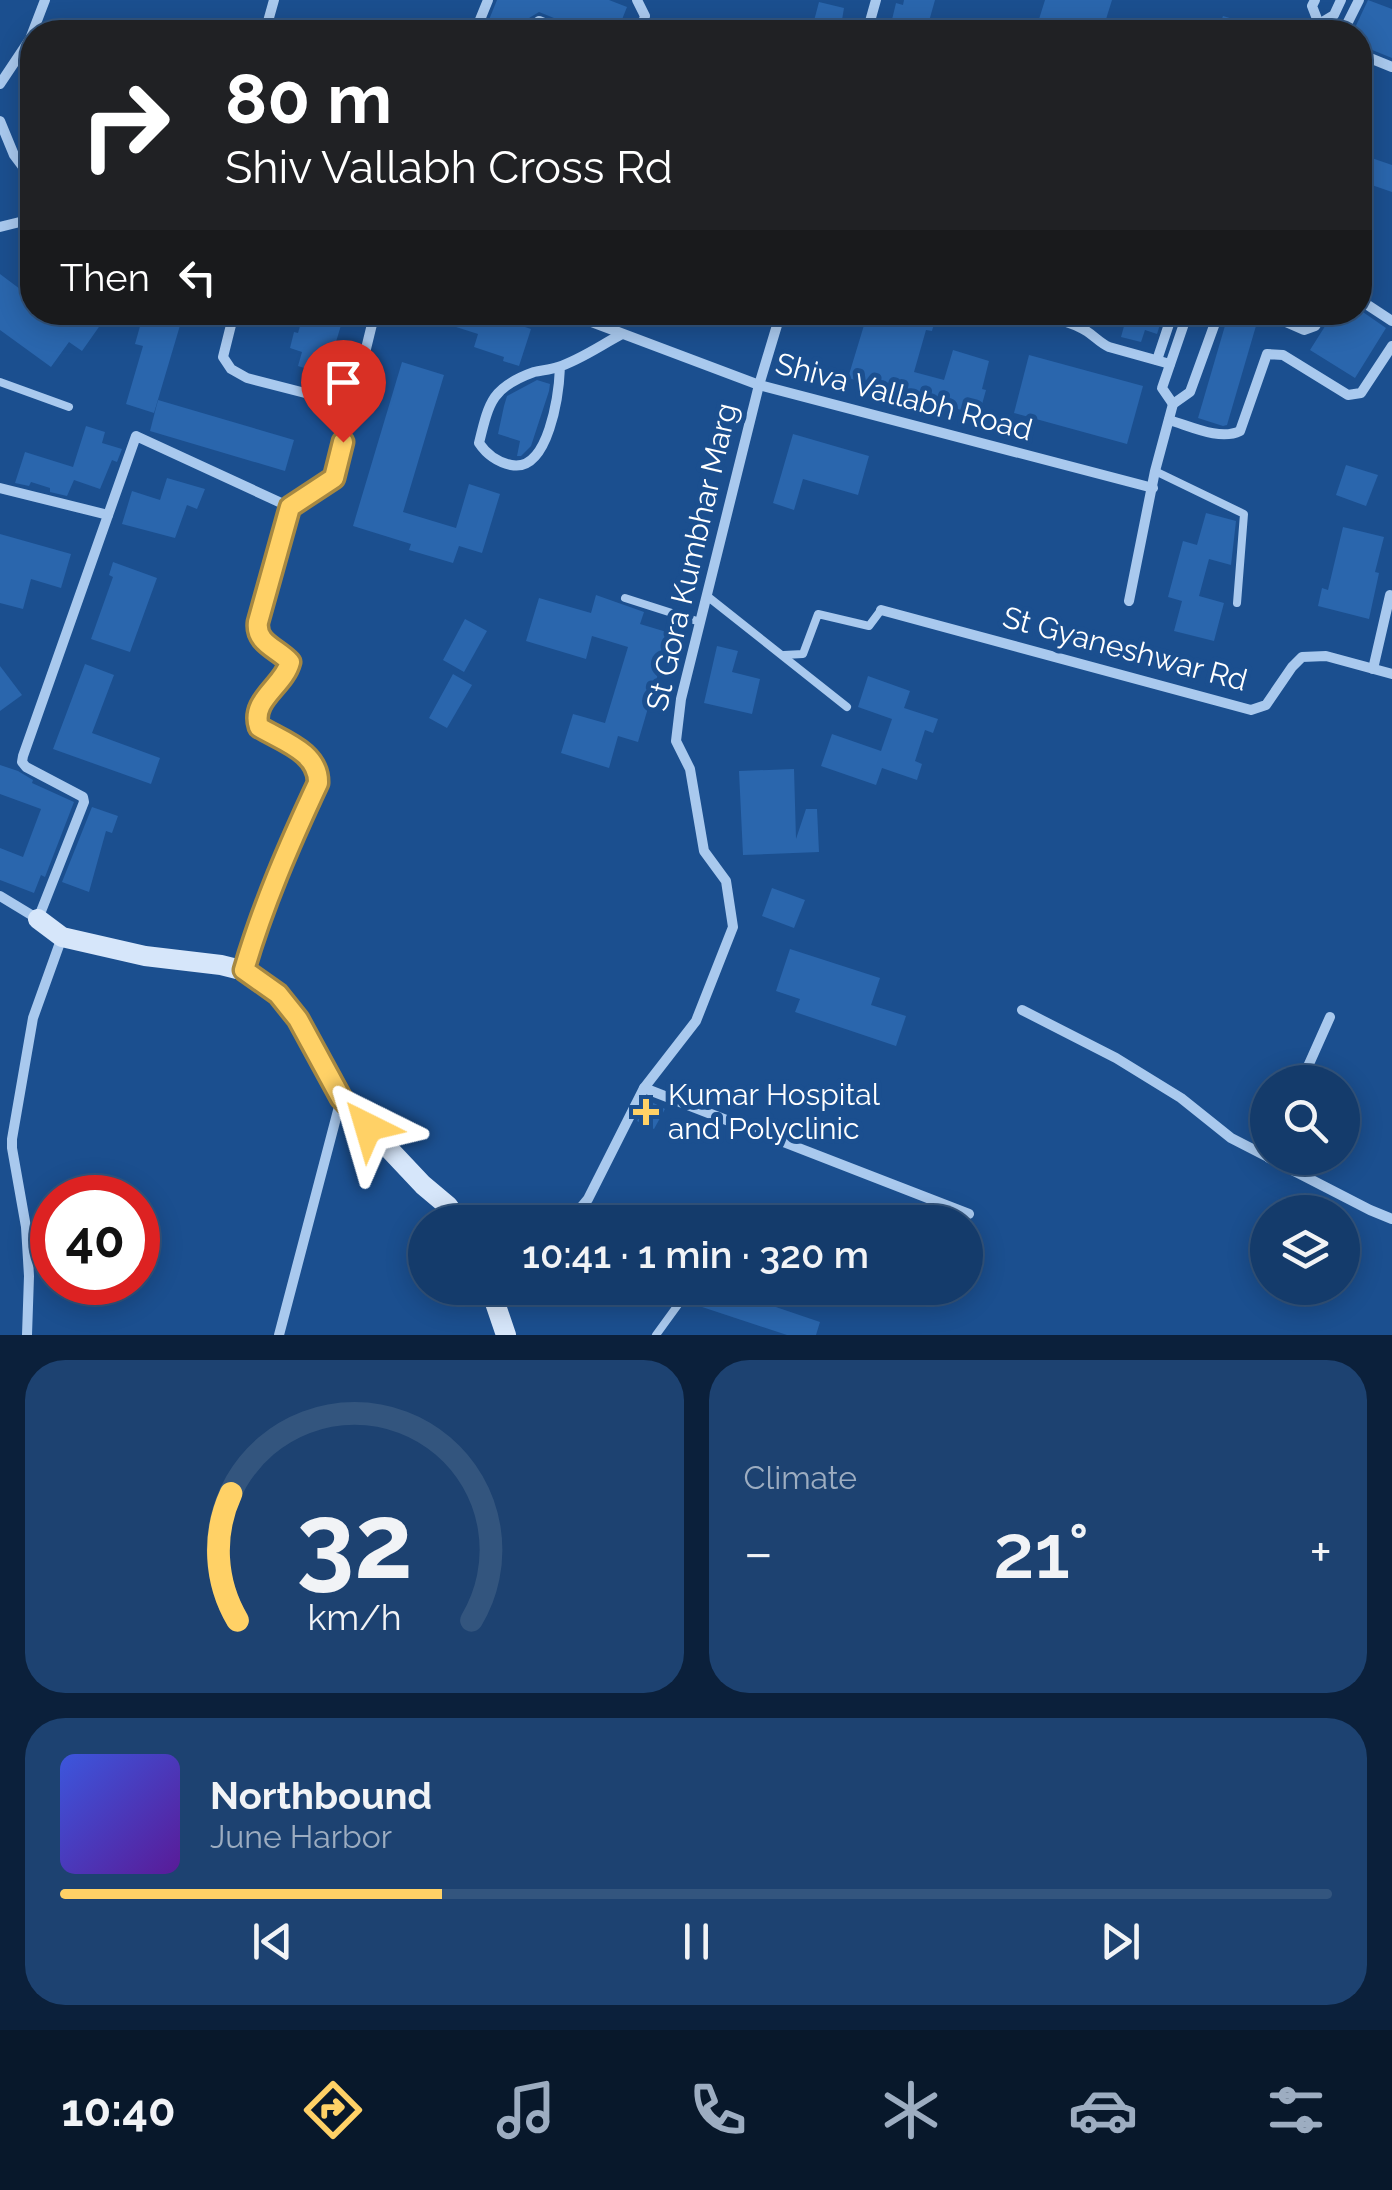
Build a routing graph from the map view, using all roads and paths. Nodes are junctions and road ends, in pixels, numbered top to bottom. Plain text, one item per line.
1 (20, 54) edge
2 (0, 84) edge
3 (0, 121) edge
4 (20, 163) edge
5 (231, 325) edge
6 (372, 325) edge
7 (599, 325) edge
8 (777, 325) edge
9 (1075, 325) edge
10 (1169, 325) edge
11 (1184, 325) edge
12 (1214, 325) edge
13 (1293, 325) edge
14 (1317, 325) edge
15 (622, 334) junction
16 (1392, 346) edge
17 (1158, 360) junction
18 (1170, 364) junction
19 (560, 367) junction
20 (0, 382) edge
21 (759, 385) junction
22 (1174, 404) junction
23 (352, 406) junction
24 (69, 407) dead end
25 (1169, 420) junction
26 (1155, 471) junction
27 (0, 488) edge
28 (1153, 488) junction
29 (290, 507) junction
30 (108, 515) junction
31 (1390, 595) edge
32 (706, 596) junction
33 (625, 598) dead end
34 (1129, 601) dead end
35 (1237, 603) dead end
36 (882, 610) joint
37 (700, 622) junction
38 (782, 655) junction
39 (1373, 668) junction
40 (1392, 674) edge
41 (847, 707) dead end
42 (0, 896) edge
43 (38, 919) junction
44 (62, 937) junction
45 (244, 970) junction
46 (1022, 1010) dead end
47 (1330, 1017) dead end
48 (1309, 1065) edge
49 (644, 1088) junction
50 (341, 1098) junction
51 (1250, 1148) edge
52 (1304, 1175) edge
53 (445, 1205) edge
54 (582, 1205) edge
55 (946, 1205) edge
56 (1392, 1219) edge
57 (496, 1305) edge
58 (678, 1305) edge
59 (27, 1335) edge
60 (279, 1335) edge
61 (506, 1335) edge
62 (656, 1335) edge

1 - 2 street
3 - 4 street
5 - 23 street
6 - 23 street
7 - 15 street, Shiva Vallabh Road
8 - 21 street, St Gora Kumbhar Marg
9 - 17 street
10 - 17 street
11 - 18 street
12 - 22 street
13 - 14 street
15 - 19 street
15 - 21 street, Shiva Vallabh Road
16 - 25 street
17 - 18 street
18 - 22 street
19 - 19 street
20 - 24 lane
21 - 28 street, Shiva Vallabh Road
21 - 32 street, St Gora Kumbhar Marg
22 - 25 street
23 - 29 street
25 - 26 street
26 - 28 street
26 - 35 lane
27 - 30 street
28 - 34 street
29 - 30 street
29 - 45 street
30 - 43 street
31 - 39 street
32 - 37 street, St Gora Kumbhar Marg
32 - 38 lane
33 - 37 lane
36 - 38 lane
36 - 39 street, St Gyaneshwar Rd
37 - 49 street, St Gora Kumbhar Marg
38 - 41 lane
39 - 40 street, St Gyaneshwar Rd
42 - 43 street
43 - 44 street
44 - 45 street
44 - 59 street
45 - 50 street
46 - 51 street
47 - 48 street
49 - 54 street, St Gora Kumbhar Marg
49 - 55 street
50 - 53 street
50 - 60 street
52 - 56 street
57 - 61 street
58 - 62 lane

